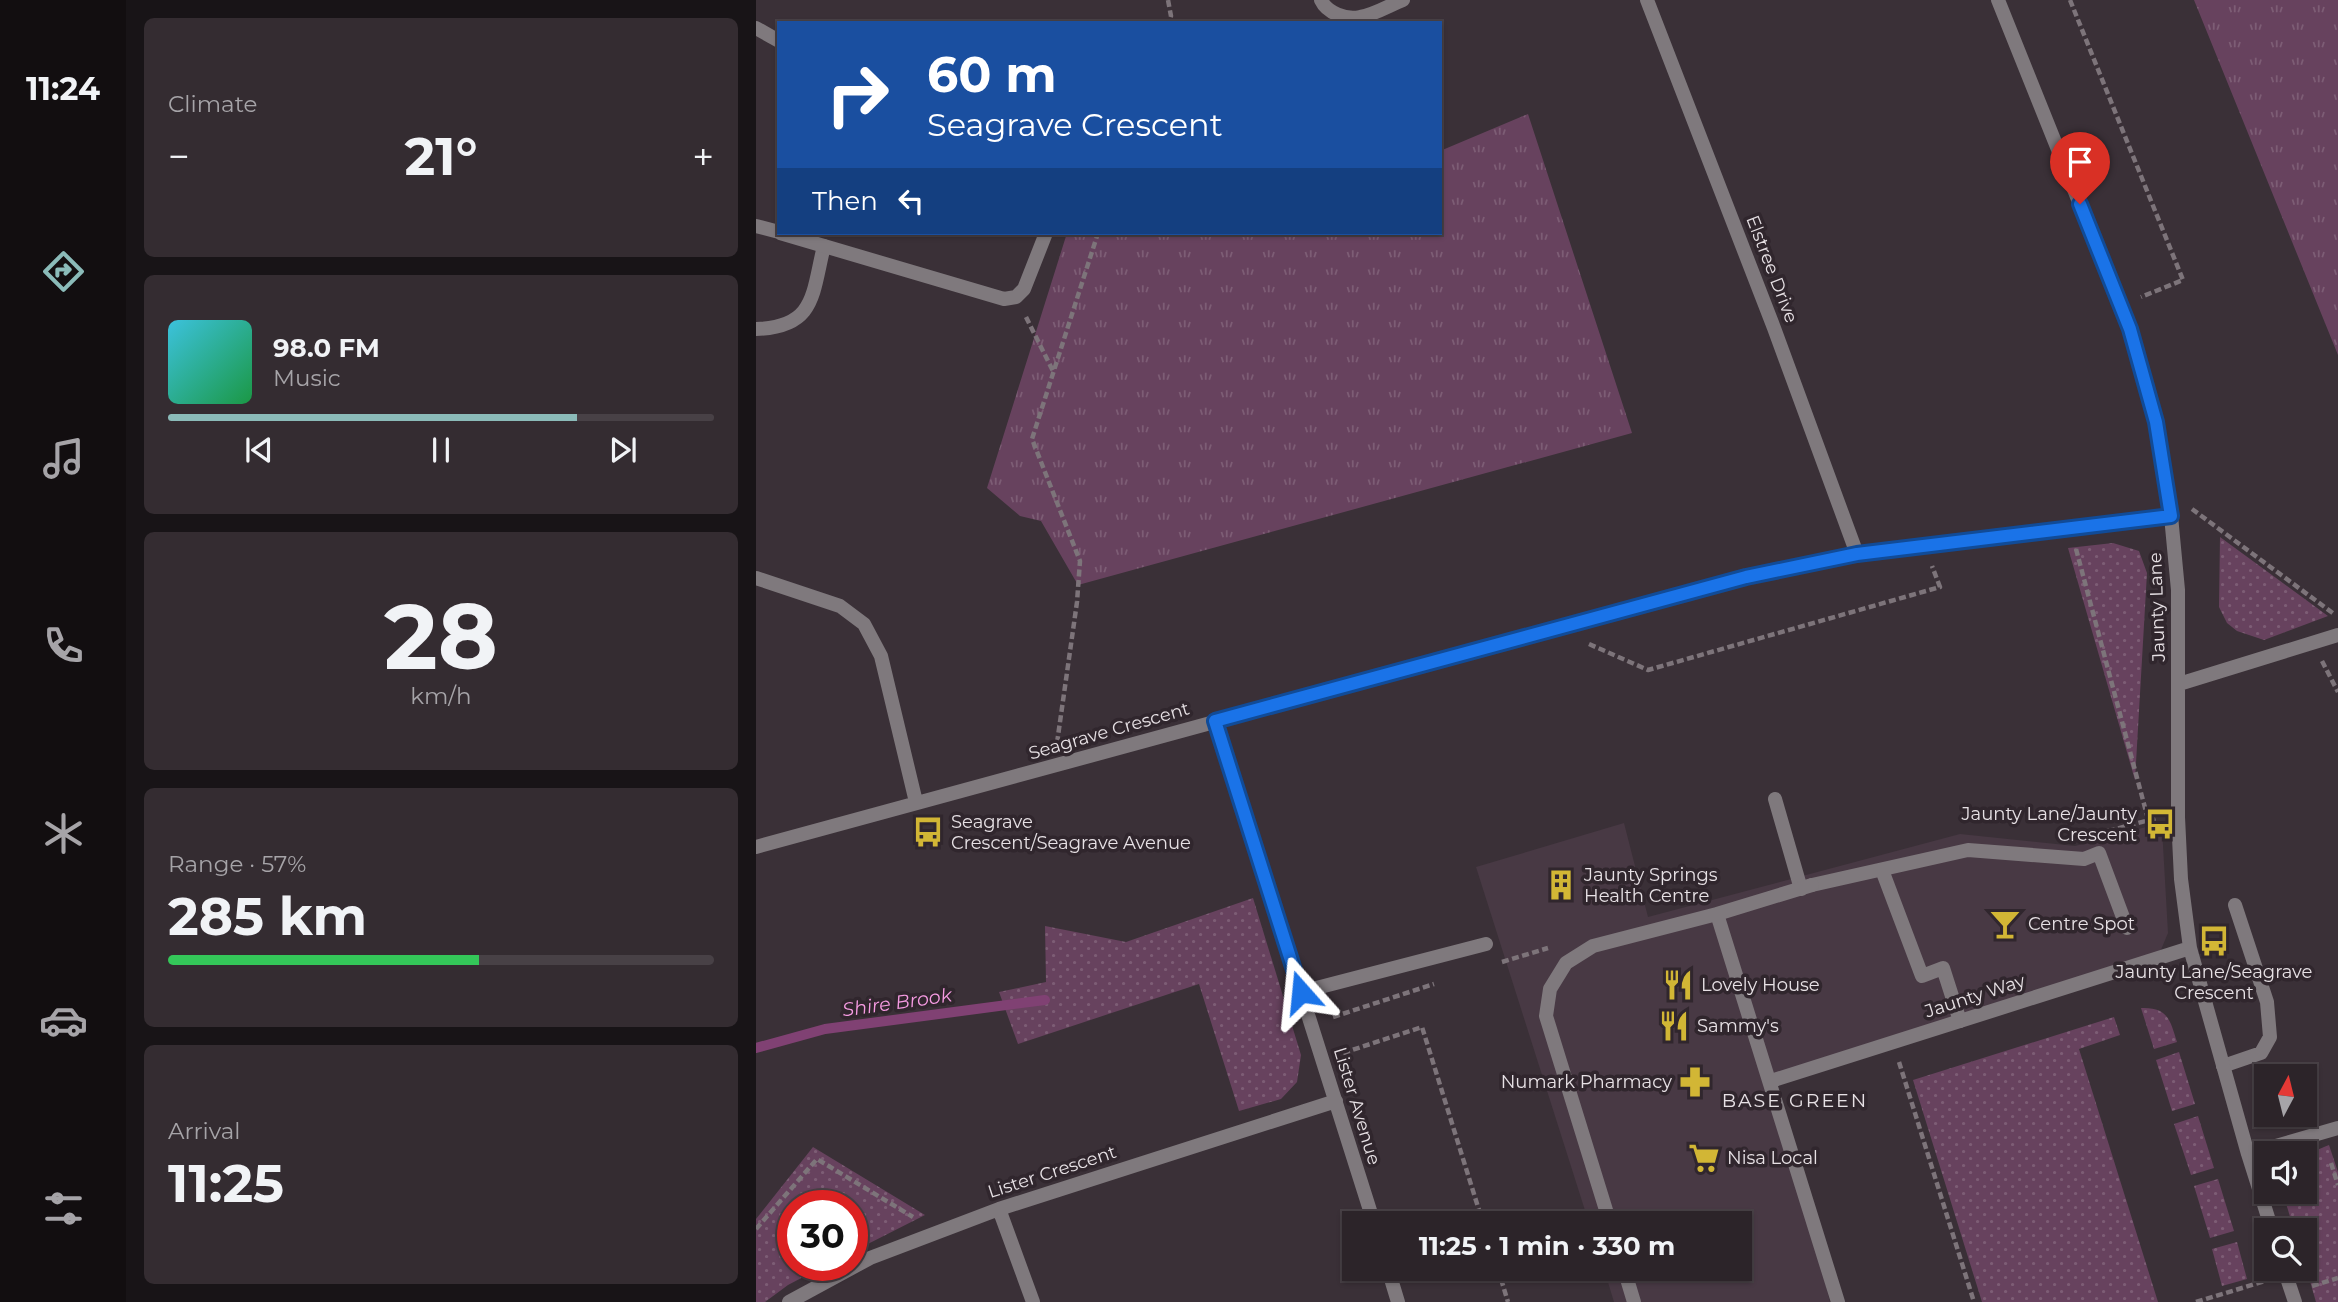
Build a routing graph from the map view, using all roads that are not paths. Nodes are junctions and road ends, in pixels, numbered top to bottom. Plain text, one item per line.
1 (1321, 0) edge
2 (1403, 0) edge
3 (1647, 0) edge
4 (1998, 0) edge
5 (756, 28) edge
6 (777, 40) edge
7 (756, 226) edge
8 (777, 232) edge
9 (786, 235) edge
10 (1045, 235) edge
11 (824, 246) junction
12 (756, 329) edge
13 (2171, 516) junction
14 (1857, 554) junction
15 (756, 578) edge
16 (2338, 635) edge
17 (2179, 684) junction
18 (1215, 721) junction
19 (1775, 799) dead end
20 (916, 802) junction
21 (756, 847) edge
22 (1882, 870) junction
23 (1807, 887) junction
24 (2235, 905) dead end
25 (1717, 914) junction
26 (2127, 928) dead end
27 (1486, 944) dead end
28 (2190, 948) junction
29 (1301, 992) junction
30 (1960, 1021) junction
31 (2223, 1066) junction
32 (1771, 1081) junction
33 (1336, 1101) junction
34 (2338, 1128) edge
35 (2248, 1154) junction
36 (999, 1209) junction
37 (1370, 1211) edge
38 (1606, 1211) edge
39 (2268, 1218) edge
40 (1392, 1281) edge
41 (1628, 1281) edge
42 (2288, 1281) edge
43 (789, 1302) edge
44 (1033, 1302) edge
45 (1398, 1302) edge
46 (1634, 1302) edge
47 (1838, 1302) edge
48 (2295, 1302) edge

1 - 2 street
3 - 14 street, Elstree Drive
4 - 13 street, Jaunty Lane
5 - 6 street
7 - 8 street
9 - 11 street
10 - 11 street
11 - 12 street
13 - 14 street, Seagrave Crescent
13 - 17 street, Jaunty Lane
14 - 18 street, Seagrave Crescent
15 - 20 street
16 - 17 street
17 - 28 street, Jaunty Lane
18 - 20 street, Seagrave Crescent
18 - 29 street, Lister Avenue
19 - 23 street
20 - 21 street, Seagrave Crescent
22 - 23 street
22 - 26 street
22 - 30 street
23 - 25 street
24 - 31 street
25 - 32 street
25 - 38 street
27 - 29 street
28 - 30 street, Jaunty Way
28 - 31 street, Jaunty Lane
29 - 33 street, Lister Avenue
30 - 32 street, Jaunty Way
31 - 35 street, Jaunty Lane
32 - 47 street
33 - 36 street, Lister Crescent
33 - 37 street, Lister Avenue
34 - 35 street
35 - 39 street, Jaunty Lane
36 - 43 street, Lister Crescent
36 - 44 street
40 - 45 street
41 - 46 street
42 - 48 street

